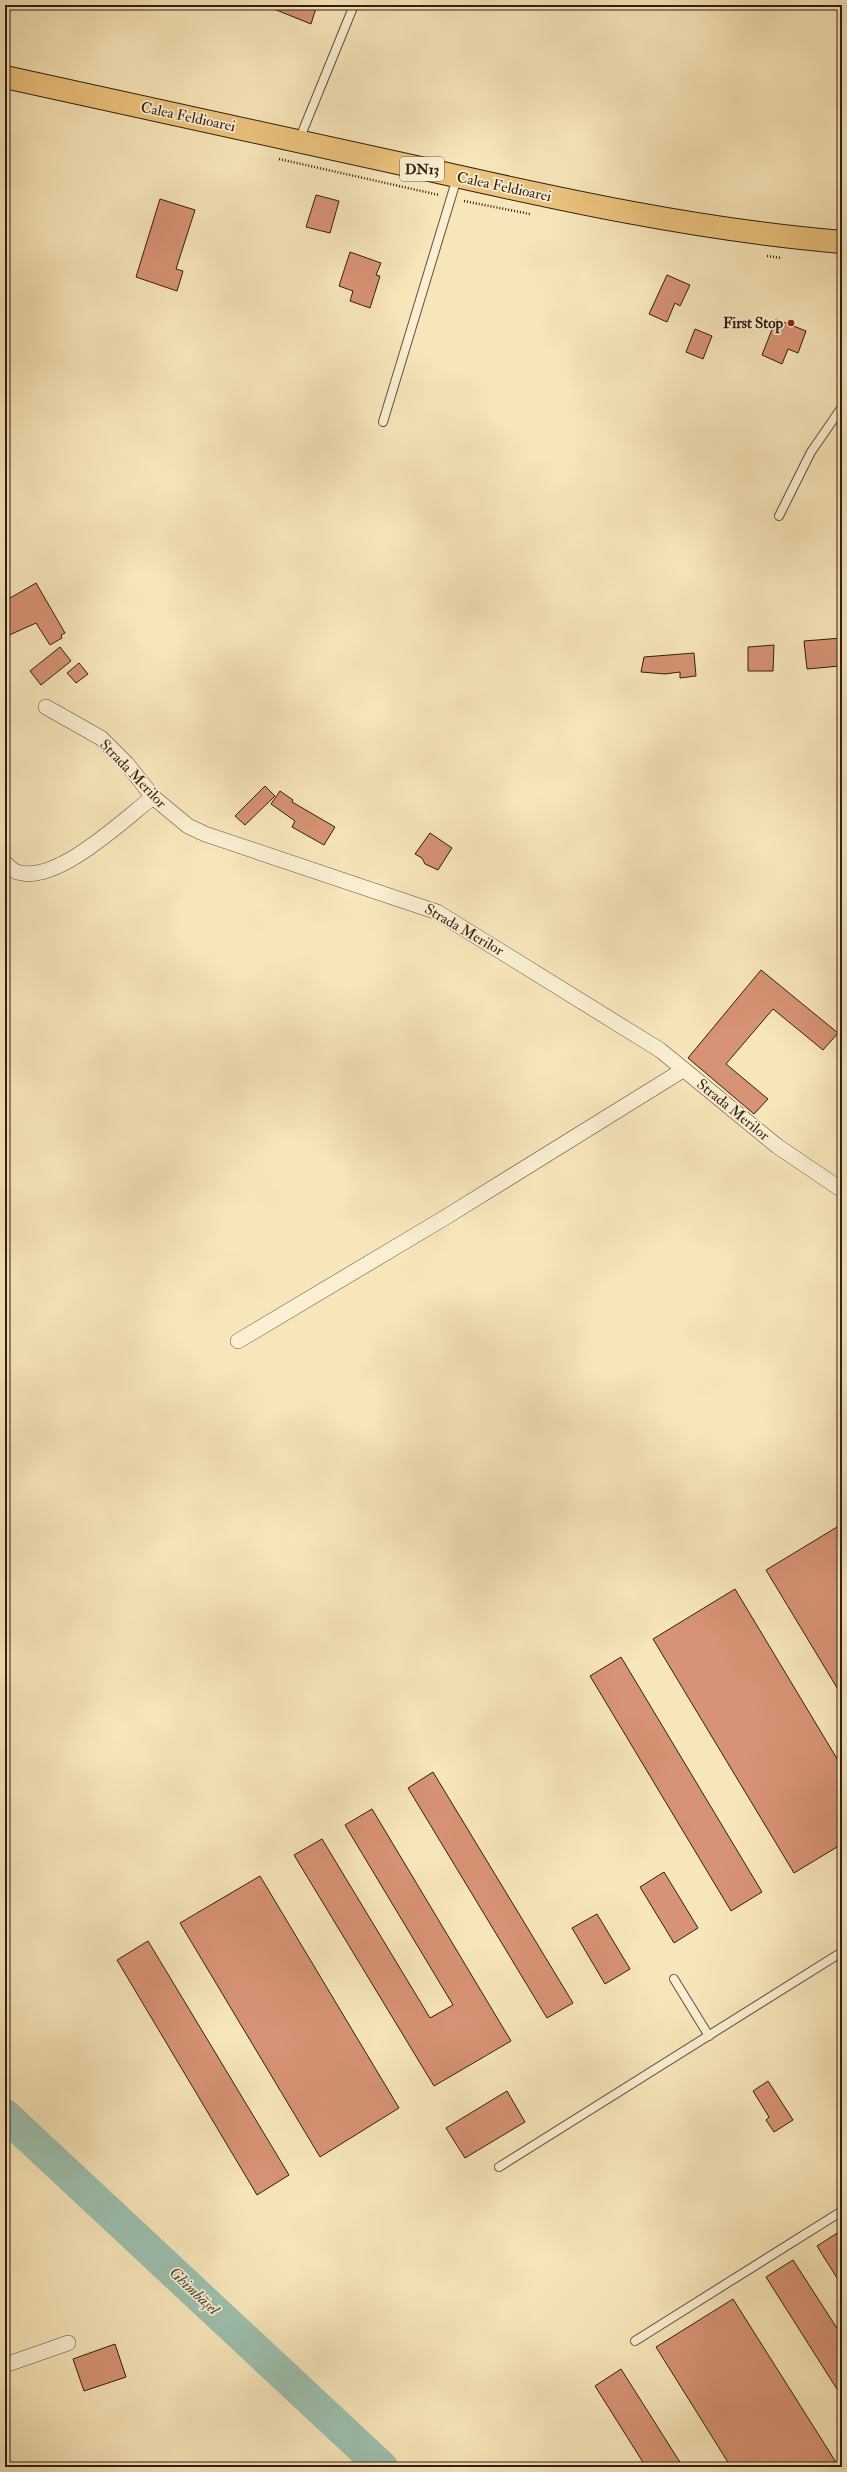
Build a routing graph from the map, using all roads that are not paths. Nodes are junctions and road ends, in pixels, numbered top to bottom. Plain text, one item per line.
1 (354, 5) edge
2 (5, 77) edge
3 (299, 142) junction
4 (458, 177) junction
5 (842, 242) edge
6 (842, 407) edge
7 (383, 422) dead end
8 (779, 516) dead end
9 (46, 707) dead end
10 (153, 798) junction
11 (5, 863) edge
12 (683, 1070) junction
13 (842, 1190) edge
14 (238, 1341) dead end
15 (842, 1952) edge
16 (674, 1979) dead end
17 (709, 2036) junction
18 (499, 2167) dead end
19 (842, 2211) edge
20 (635, 2341) dead end
21 (68, 2343) dead end
22 (5, 2365) edge

1 - 3 lane
2 - 3 highway, Calea Feldioarei / DN13
3 - 4 highway, Calea Feldioarei / DN13
4 - 5 highway, Calea Feldioarei / DN13
4 - 7 lane
6 - 8 lane
9 - 10 street, Strada Merilor
10 - 11 street
10 - 12 street, Strada Merilor
12 - 13 street, Strada Merilor
12 - 14 street
15 - 17 lane
16 - 17 lane
17 - 18 lane
19 - 20 lane
21 - 22 street

